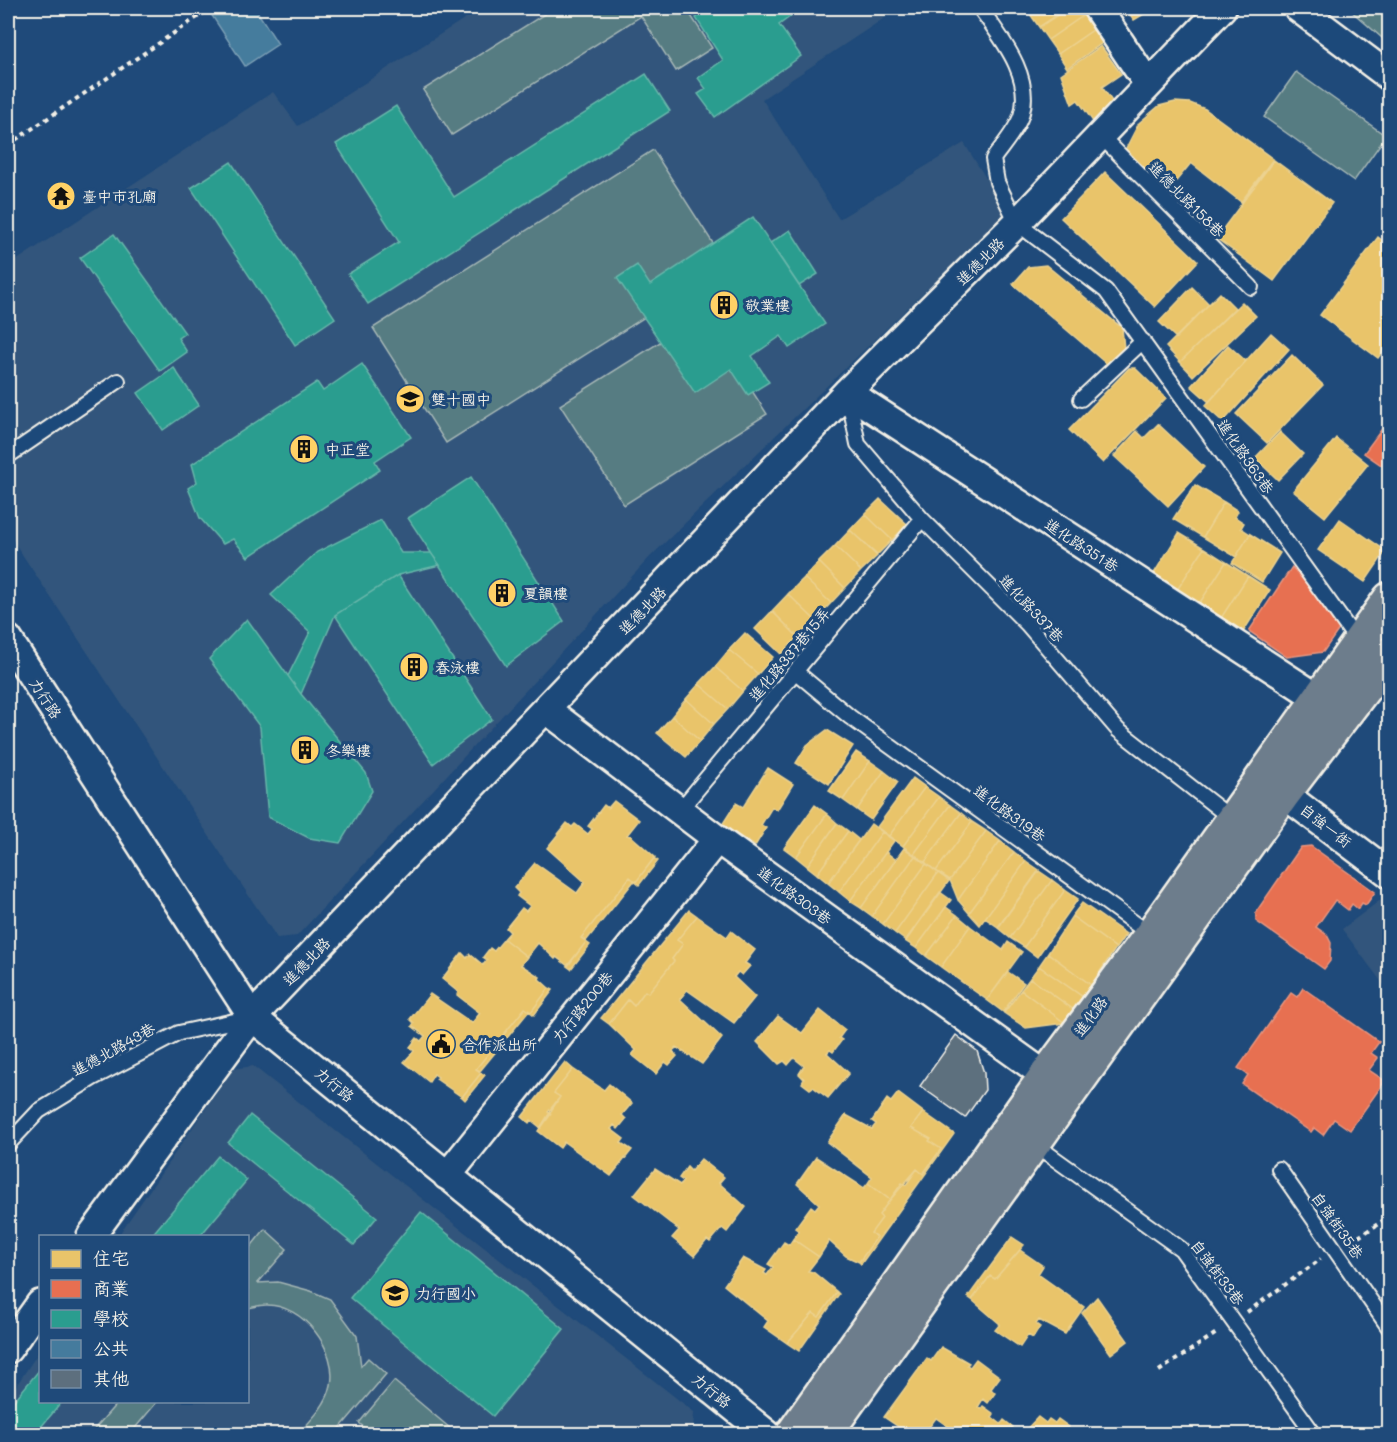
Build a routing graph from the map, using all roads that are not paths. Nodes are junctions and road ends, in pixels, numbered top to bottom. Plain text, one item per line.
1 (980, 8) edge
2 (1097, 8) edge
3 (1222, 8) edge
4 (1298, 8) edge
5 (1389, 77) edge
6 (1148, 84) junction
7 (1100, 135) junction
8 (1017, 223) junction
9 (1251, 287) dead end
10 (1143, 341) junction
11 (118, 381) dead end
12 (847, 392) junction
13 (1081, 399) dead end
14 (8, 456) edge
15 (922, 519) junction
16 (1389, 599) edge
17 (8, 639) edge
18 (1358, 642) junction
19 (1389, 654) edge
20 (796, 672) junction
21 (1318, 698) junction
22 (546, 710) junction
23 (1273, 786) junction
24 (680, 810) junction
25 (1232, 819) junction
26 (717, 839) junction
27 (1389, 874) edge
28 (1150, 935) junction
29 (252, 1017) junction
30 (1046, 1076) junction
31 (1033, 1143) junction
32 (8, 1144) edge
33 (1279, 1169) dead end
34 (447, 1176) junction
35 (91, 1235) edge
36 (39, 1305) edge
37 (1389, 1329) edge
38 (8, 1349) edge
39 (767, 1434) edge
40 (793, 1434) edge
41 (825, 1434) edge
42 (1314, 1434) edge

1 - 8 lane
2 - 6 street
3 - 6 street, 進德北路
4 - 5 street
6 - 7 street, 進德北路
7 - 8 street, 進德北路
7 - 9 lane, 進德北路158巷
8 - 10 lane, 進化路363巷
8 - 12 street, 進德北路
10 - 13 lane
10 - 18 lane, 進化路363巷
11 - 14 lane
12 - 15 lane, 進化路337巷
12 - 21 street, 進化路351巷
12 - 22 street, 進德北路
15 - 20 lane, 進化路337巷15弄
15 - 25 lane, 進化路337巷
16 - 18 main road, 進化路
17 - 29 street, 力行路
18 - 21 main road, 進化路
19 - 23 main road, 進化路
20 - 24 lane, 進化路337巷15弄
20 - 28 lane, 進化路319巷
21 - 23 main road, 進化路
22 - 24 street, 進化路303巷
22 - 29 street, 進德北路
23 - 25 main road, 進化路
23 - 27 street, 自強一街
23 - 31 main road, 進化路
24 - 26 street, 進化路303巷
25 - 28 main road, 進化路
26 - 30 street, 進化路303巷
26 - 34 street, 力行路200巷
28 - 30 main road, 進化路
29 - 32 lane, 進德北路43巷
29 - 34 street, 力行路
29 - 35 street, 進德北路
30 - 40 main road, 進化路
31 - 41 main road, 進化路
31 - 42 lane, 自強街33巷
33 - 37 lane, 自強街35巷
34 - 39 street, 力行路
36 - 38 street

